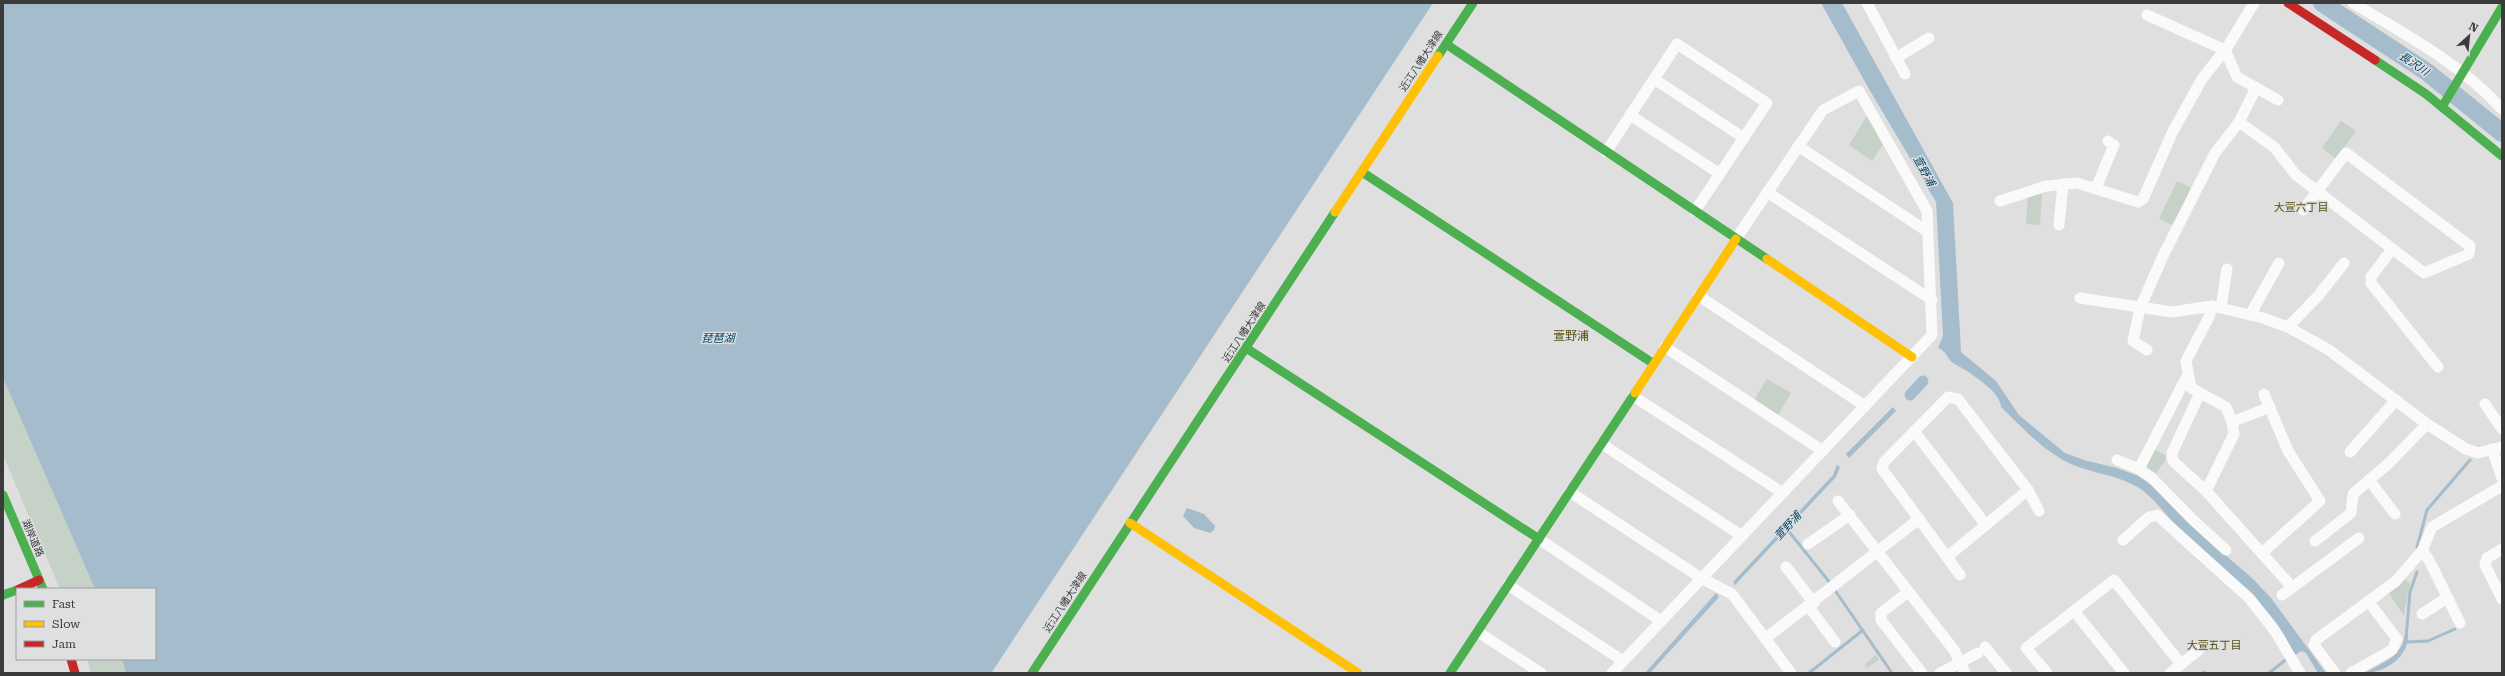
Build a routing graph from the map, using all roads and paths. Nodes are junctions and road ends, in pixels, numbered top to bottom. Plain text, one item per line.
1 (1473, 3) edge
2 (2254, 3) edge
3 (2288, 3) edge
4 (2353, 3) edge
5 (1871, 5) edge
6 (2502, 7) edge
7 (2147, 15) dead end
8 (1929, 38) dead end
9 (1446, 44) junction
10 (2225, 50) junction
11 (1896, 58) junction
12 (1905, 74) dead end
13 (2462, 75) junction
14 (1654, 79) junction
15 (2256, 88) junction
16 (2278, 100) dead end
17 (2444, 105) junction
18 (2502, 110) edge
19 (1630, 115) junction
20 (2239, 122) junction
21 (1744, 138) junction
22 (2108, 141) dead end
23 (1798, 146) junction
24 (1606, 152) junction
25 (2502, 156) edge
26 (1362, 172) junction
27 (1720, 174) junction
28 (2063, 184) junction
29 (2096, 188) junction
30 (1767, 192) junction
31 (2316, 192) junction
32 (2000, 201) dead end
33 (2303, 210) dead end
34 (1695, 211) junction
35 (2059, 225) dead end
36 (1928, 232) junction
37 (1736, 239) junction
38 (2392, 249) junction
39 (2279, 263) dead end
40 (2344, 263) dead end
41 (2227, 269) dead end
42 (1699, 296) junction
43 (2080, 298) dead end
44 (1932, 300) junction
45 (2216, 307) junction
46 (2140, 308) junction
47 (2250, 314) junction
48 (2288, 327) junction
49 (1665, 347) junction
50 (1246, 348) junction
51 (2147, 350) dead end
52 (1912, 356) junction
53 (1654, 364) junction
54 (2438, 367) dead end
55 (2188, 374) junction
56 (2200, 393) junction
57 (2264, 394) dead end
58 (1633, 396) junction
59 (2396, 400) junction
60 (2485, 404) dead end
61 (1865, 406) junction
62 (2270, 407) junction
63 (2232, 422) junction
64 (2427, 424) junction
65 (2502, 428) edge
66 (1914, 431) junction
67 (1602, 444) junction
68 (2497, 448) edge
69 (1822, 451) junction
70 (2350, 452) dead end
71 (2117, 460) dead end
72 (2139, 469) junction
73 (2502, 478) edge
74 (2369, 480) junction
75 (2502, 486) edge
76 (2028, 490) junction
77 (2206, 491) junction
78 (1570, 492) junction
79 (1783, 493) junction
80 (3, 495) edge
81 (1838, 501) dead end
82 (2039, 511) dead end
83 (2395, 514) dead end
84 (1850, 515) junction
85 (1919, 519) junction
86 (1130, 524) junction
87 (1986, 525) junction
88 (1742, 536) junction
89 (2359, 538) dead end
90 (1539, 539) junction
91 (2123, 540) dead end
92 (2315, 541) dead end
93 (1808, 544) dead end
94 (2502, 549) edge
95 (2226, 550) dead end
96 (2422, 551) junction
97 (1878, 552) junction
98 (2262, 553) junction
99 (1947, 557) junction
100 (1786, 567) dead end
101 (1960, 575) dead end
102 (1702, 578) junction
103 (41, 585) edge
104 (1508, 585) junction
105 (2292, 587) junction
106 (27, 588) edge
107 (16, 591) edge
108 (1908, 592) junction
109 (3, 595) edge
110 (2282, 595) dead end
111 (2447, 598) junction
112 (2502, 599) edge
113 (2368, 601) junction
114 (1812, 605) junction
115 (2074, 611) junction
116 (2422, 614) dead end
117 (1661, 621) junction
118 (2460, 623) dead end
119 (1478, 632) junction
120 (1766, 638) junction
121 (1835, 642) dead end
122 (2200, 649) dead end
123 (71, 660) edge
124 (1623, 661) junction
125 (1960, 662) junction
126 (2182, 664) junction
127 (2330, 672) edge
128 (75, 673) edge
129 (1032, 673) edge
130 (1358, 673) edge
131 (1450, 673) edge
132 (1541, 673) edge
133 (1612, 673) edge
134 (1791, 673) edge
135 (1922, 673) edge
136 (1940, 673) edge
137 (1966, 673) edge
138 (2006, 673) edge
139 (2047, 673) edge
140 (2124, 673) edge
141 (2170, 673) edge
142 (2300, 673) edge
143 (2351, 673) edge

1 - 9 street, 近江八幡大津線
2 - 10 street
3 - 17 street
4 - 13 street
5 - 11 street
6 - 13 street
7 - 10 street
8 - 11 street
9 - 24 street
9 - 26 street, 近江八幡大津線
10 - 15 street
10 - 29 street
11 - 12 street
13 - 17 street
13 - 18 street
14 - 19 street
14 - 21 street
14 - 21 street
15 - 16 street
15 - 20 street
17 - 25 street
19 - 24 street
19 - 27 street
20 - 31 street
20 - 46 street
21 - 27 street
22 - 29 street
23 - 30 street
23 - 36 street
23 - 36 street
24 - 34 street
26 - 50 street, 近江八幡大津線
26 - 53 street
27 - 34 street
28 - 29 street
28 - 32 street
28 - 35 street
30 - 37 street
30 - 44 street
31 - 33 street
31 - 38 street
31 - 38 street
34 - 37 street
36 - 44 street
37 - 42 street
37 - 52 street
38 - 54 street
39 - 47 street
40 - 48 street
41 - 45 street
42 - 49 street
42 - 61 street
43 - 46 street
44 - 52 street
45 - 46 street
45 - 47 street
45 - 55 street
46 - 51 street
47 - 48 street
48 - 59 street
49 - 53 street
49 - 69 street
50 - 86 street, 近江八幡大津線
50 - 90 street
52 - 61 street
53 - 58 street
55 - 56 street
55 - 72 street
56 - 63 street
56 - 77 street
57 - 62 street
58 - 67 street
58 - 79 street
59 - 64 street
59 - 70 street
60 - 65 street
61 - 69 street
62 - 63 street
62 - 98 street
63 - 77 street
64 - 68 street
64 - 74 street
66 - 76 street
66 - 85 street
66 - 87 street
67 - 78 street
67 - 88 street
68 - 73 street
69 - 79 street
71 - 72 street
72 - 95 street
74 - 83 street
74 - 92 street
75 - 96 street
76 - 82 street
76 - 87 street
77 - 98 street
78 - 90 street
78 - 102 street
79 - 88 street
80 - 103 street, 湖岸道路
81 - 84 street
84 - 93 street
84 - 97 street
85 - 97 street
85 - 99 street
86 - 129 street, 近江八幡大津線
86 - 130 street
87 - 99 street
88 - 102 street
89 - 105 street
90 - 104 street
90 - 117 street
91 - 142 street
94 - 112 street
96 - 111 street
96 - 113 street
97 - 108 street
97 - 114 street
98 - 105 street
99 - 101 street
100 - 114 street
102 - 117 street
102 - 120 street
103 - 106 street
104 - 119 street
104 - 124 street
105 - 110 street
107 - 109 street
108 - 125 street
108 - 135 street
111 - 116 street
111 - 118 street
113 - 127 street
113 - 143 street
114 - 120 street
114 - 121 street
115 - 126 street
115 - 139 street
115 - 140 street
117 - 124 street
119 - 131 street
119 - 132 street
120 - 134 street
122 - 126 street
123 - 128 street
124 - 133 street
125 - 136 street
125 - 137 street
125 - 138 street
126 - 141 street

